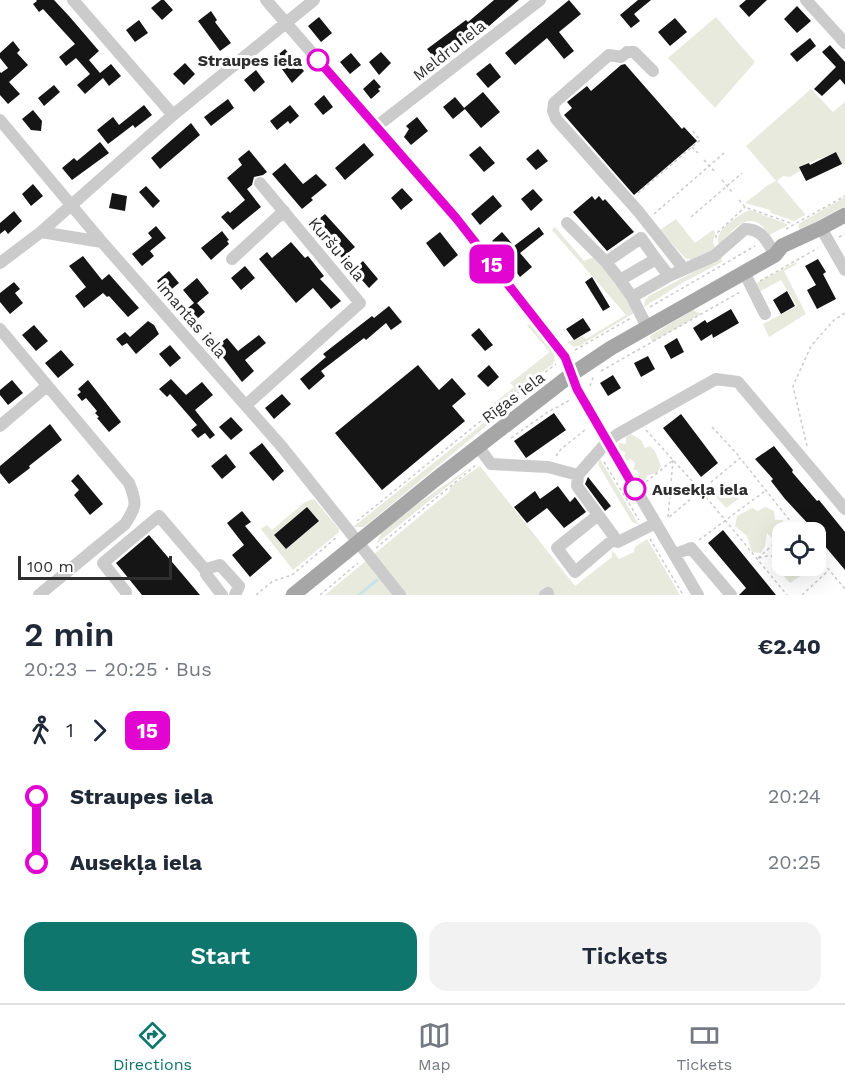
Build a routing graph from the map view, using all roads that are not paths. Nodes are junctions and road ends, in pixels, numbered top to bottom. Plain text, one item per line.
1 (73, 0) edge
2 (266, 0) edge
3 (314, 0) edge
4 (540, 0) edge
5 (806, 0) edge
6 (286, 24) junction
7 (845, 43) edge
8 (653, 71) dead end
9 (173, 115) junction
10 (0, 121) edge
11 (377, 126) junction
12 (260, 183) dead end
13 (71, 204) junction
14 (284, 211) junction
15 (845, 215) edge
16 (567, 223) dead end
17 (821, 228) junction
18 (41, 232) junction
19 (102, 242) junction
20 (775, 255) junction
21 (232, 259) dead end
22 (656, 259) junction
23 (606, 262) junction
24 (0, 263) edge
25 (684, 269) junction
26 (845, 270) edge
27 (669, 276) junction
28 (747, 279) junction
29 (620, 280) junction
30 (632, 297) junction
31 (765, 314) dead end
32 (647, 327) junction
33 (0, 329) edge
34 (572, 374) junction
35 (47, 386) junction
36 (246, 405) junction
37 (0, 426) edge
38 (608, 442) junction
39 (478, 446) junction
40 (578, 475) junction
41 (845, 509) edge
42 (598, 515) junction
43 (656, 523) junction
44 (615, 538) junction
45 (359, 541) junction
46 (675, 554) junction
47 (207, 572) junction
48 (126, 592) dead end
49 (39, 595) edge
50 (222, 595) edge
51 (235, 595) edge
52 (293, 595) edge
53 (400, 595) edge
54 (698, 595) edge
55 (731, 595) edge

1 - 9 street
2 - 6 street
3 - 6 street
4 - 11 street, Meldru iela
5 - 7 street
6 - 9 street
6 - 11 street
8 - 25 street
9 - 13 street
10 - 13 street, Imantas iela
11 - 34 street
12 - 14 street, Kuršu iela
13 - 18 street
13 - 19 street, Imantas iela
14 - 21 street
14 - 36 street, Kuršu iela
15 - 17 main road, Rīgas iela
16 - 23 street
17 - 20 main road, Rīgas iela
17 - 26 street
18 - 19 street
18 - 24 street
19 - 36 street, Imantas iela
20 - 25 street
20 - 28 main road, Rīgas iela
22 - 23 street
22 - 27 street
22 - 29 street
23 - 29 street
25 - 27 street
27 - 30 street
28 - 31 street
28 - 32 main road, Rīgas iela
29 - 30 street
30 - 32 street
32 - 34 main road, Rīgas iela
33 - 35 street
34 - 38 street
34 - 39 main road, Rīgas iela
35 - 37 street
35 - 49 street
36 - 45 street, Imantas iela
38 - 40 street
38 - 41 street
38 - 43 street
39 - 40 street
39 - 45 main road, Rīgas iela
40 - 42 street
42 - 44 street
42 - 44 street
43 - 44 street
43 - 46 street
45 - 52 main road, Rīgas iela
45 - 53 street, Imantas iela
46 - 54 street
46 - 55 street
47 - 48 street
47 - 50 street
47 - 51 street

